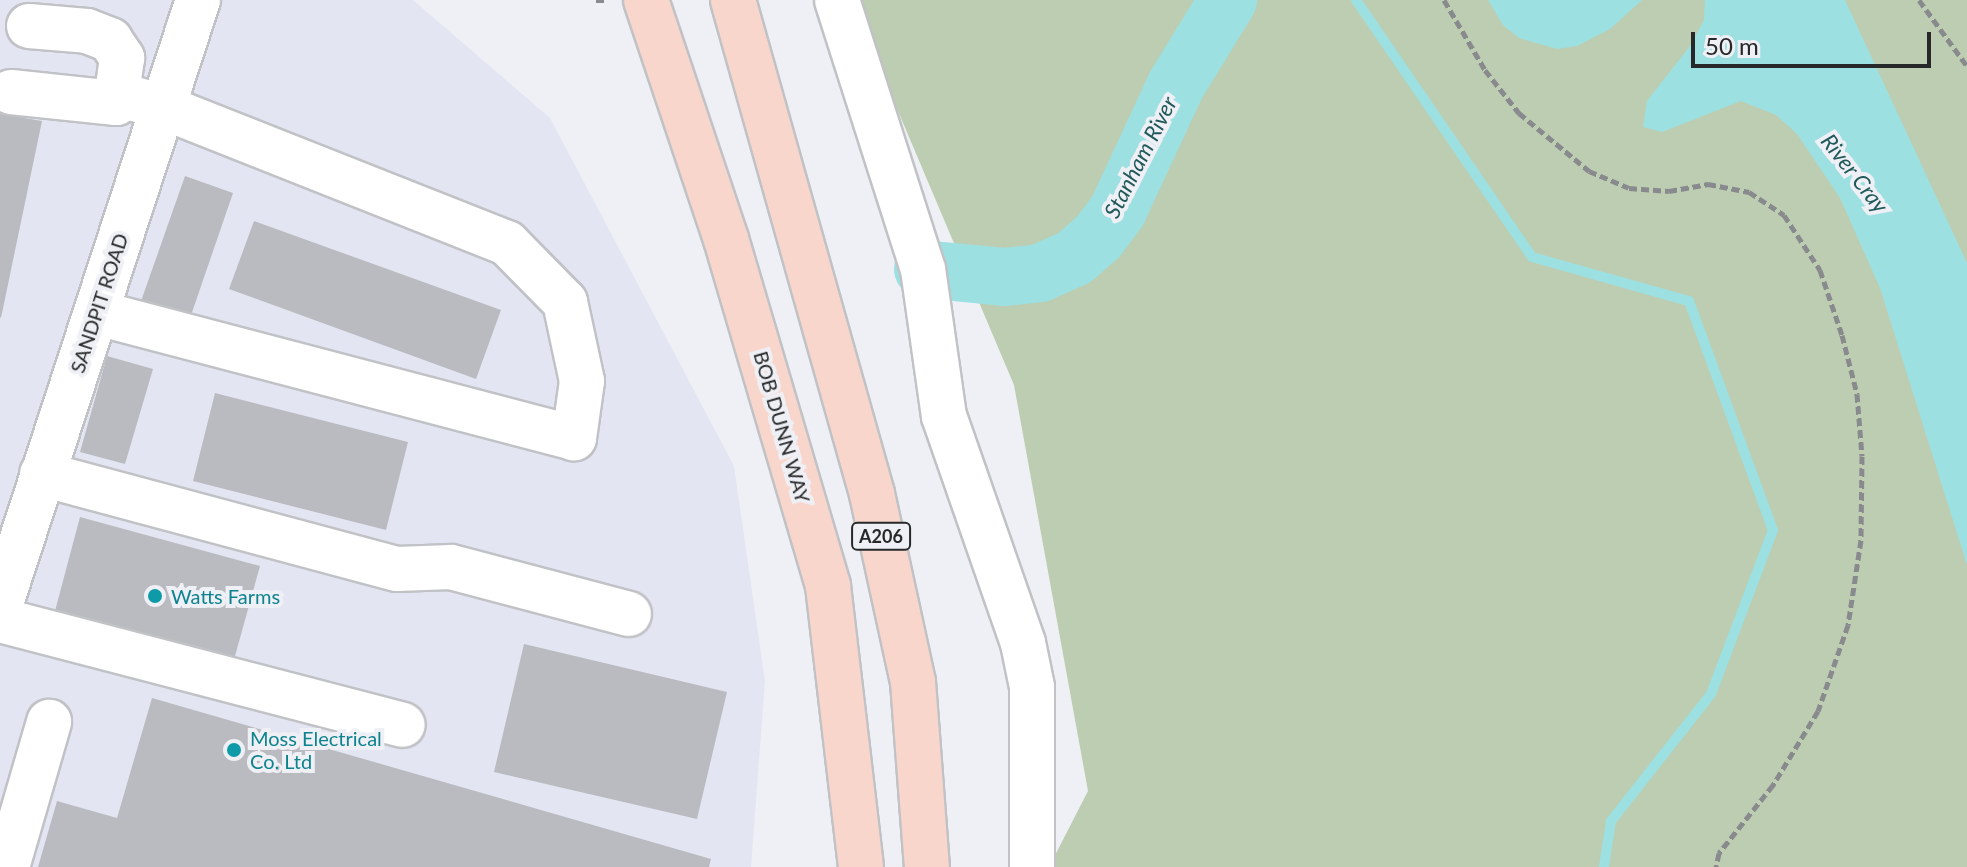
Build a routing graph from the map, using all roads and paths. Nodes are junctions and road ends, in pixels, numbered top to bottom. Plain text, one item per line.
1 (198, 0) edge
2 (596, 0) edge
3 (604, 0) edge
4 (646, 0) edge
5 (733, 0) edge
6 (837, 0) edge
7 (1444, 0) edge
8 (1919, 0) edge
9 (29, 26) dead end
10 (1967, 66) edge
11 (11, 92) dead end
12 (117, 94) junction
13 (163, 107) junction
14 (97, 313) junction
15 (42, 474) junction
16 (0, 606) edge
17 (629, 614) dead end
18 (0, 620) edge
19 (49, 722) dead end
20 (403, 725) dead end
21 (5, 862) edge
22 (861, 867) edge
23 (927, 867) edge
24 (1032, 867) edge
25 (1716, 867) edge

1 - 13 street, SANDPIT ROAD
2 - 3 path
4 - 22 main road, BOB DUNN WAY
5 - 23 main road, A206
6 - 24 street
7 - 25 path
8 - 10 path
9 - 12 street
11 - 12 street
12 - 13 street
13 - 14 street, SANDPIT ROAD
13 - 14 street
14 - 15 street, SANDPIT ROAD
15 - 16 street, SANDPIT ROAD
15 - 17 street
18 - 20 street
19 - 21 street

